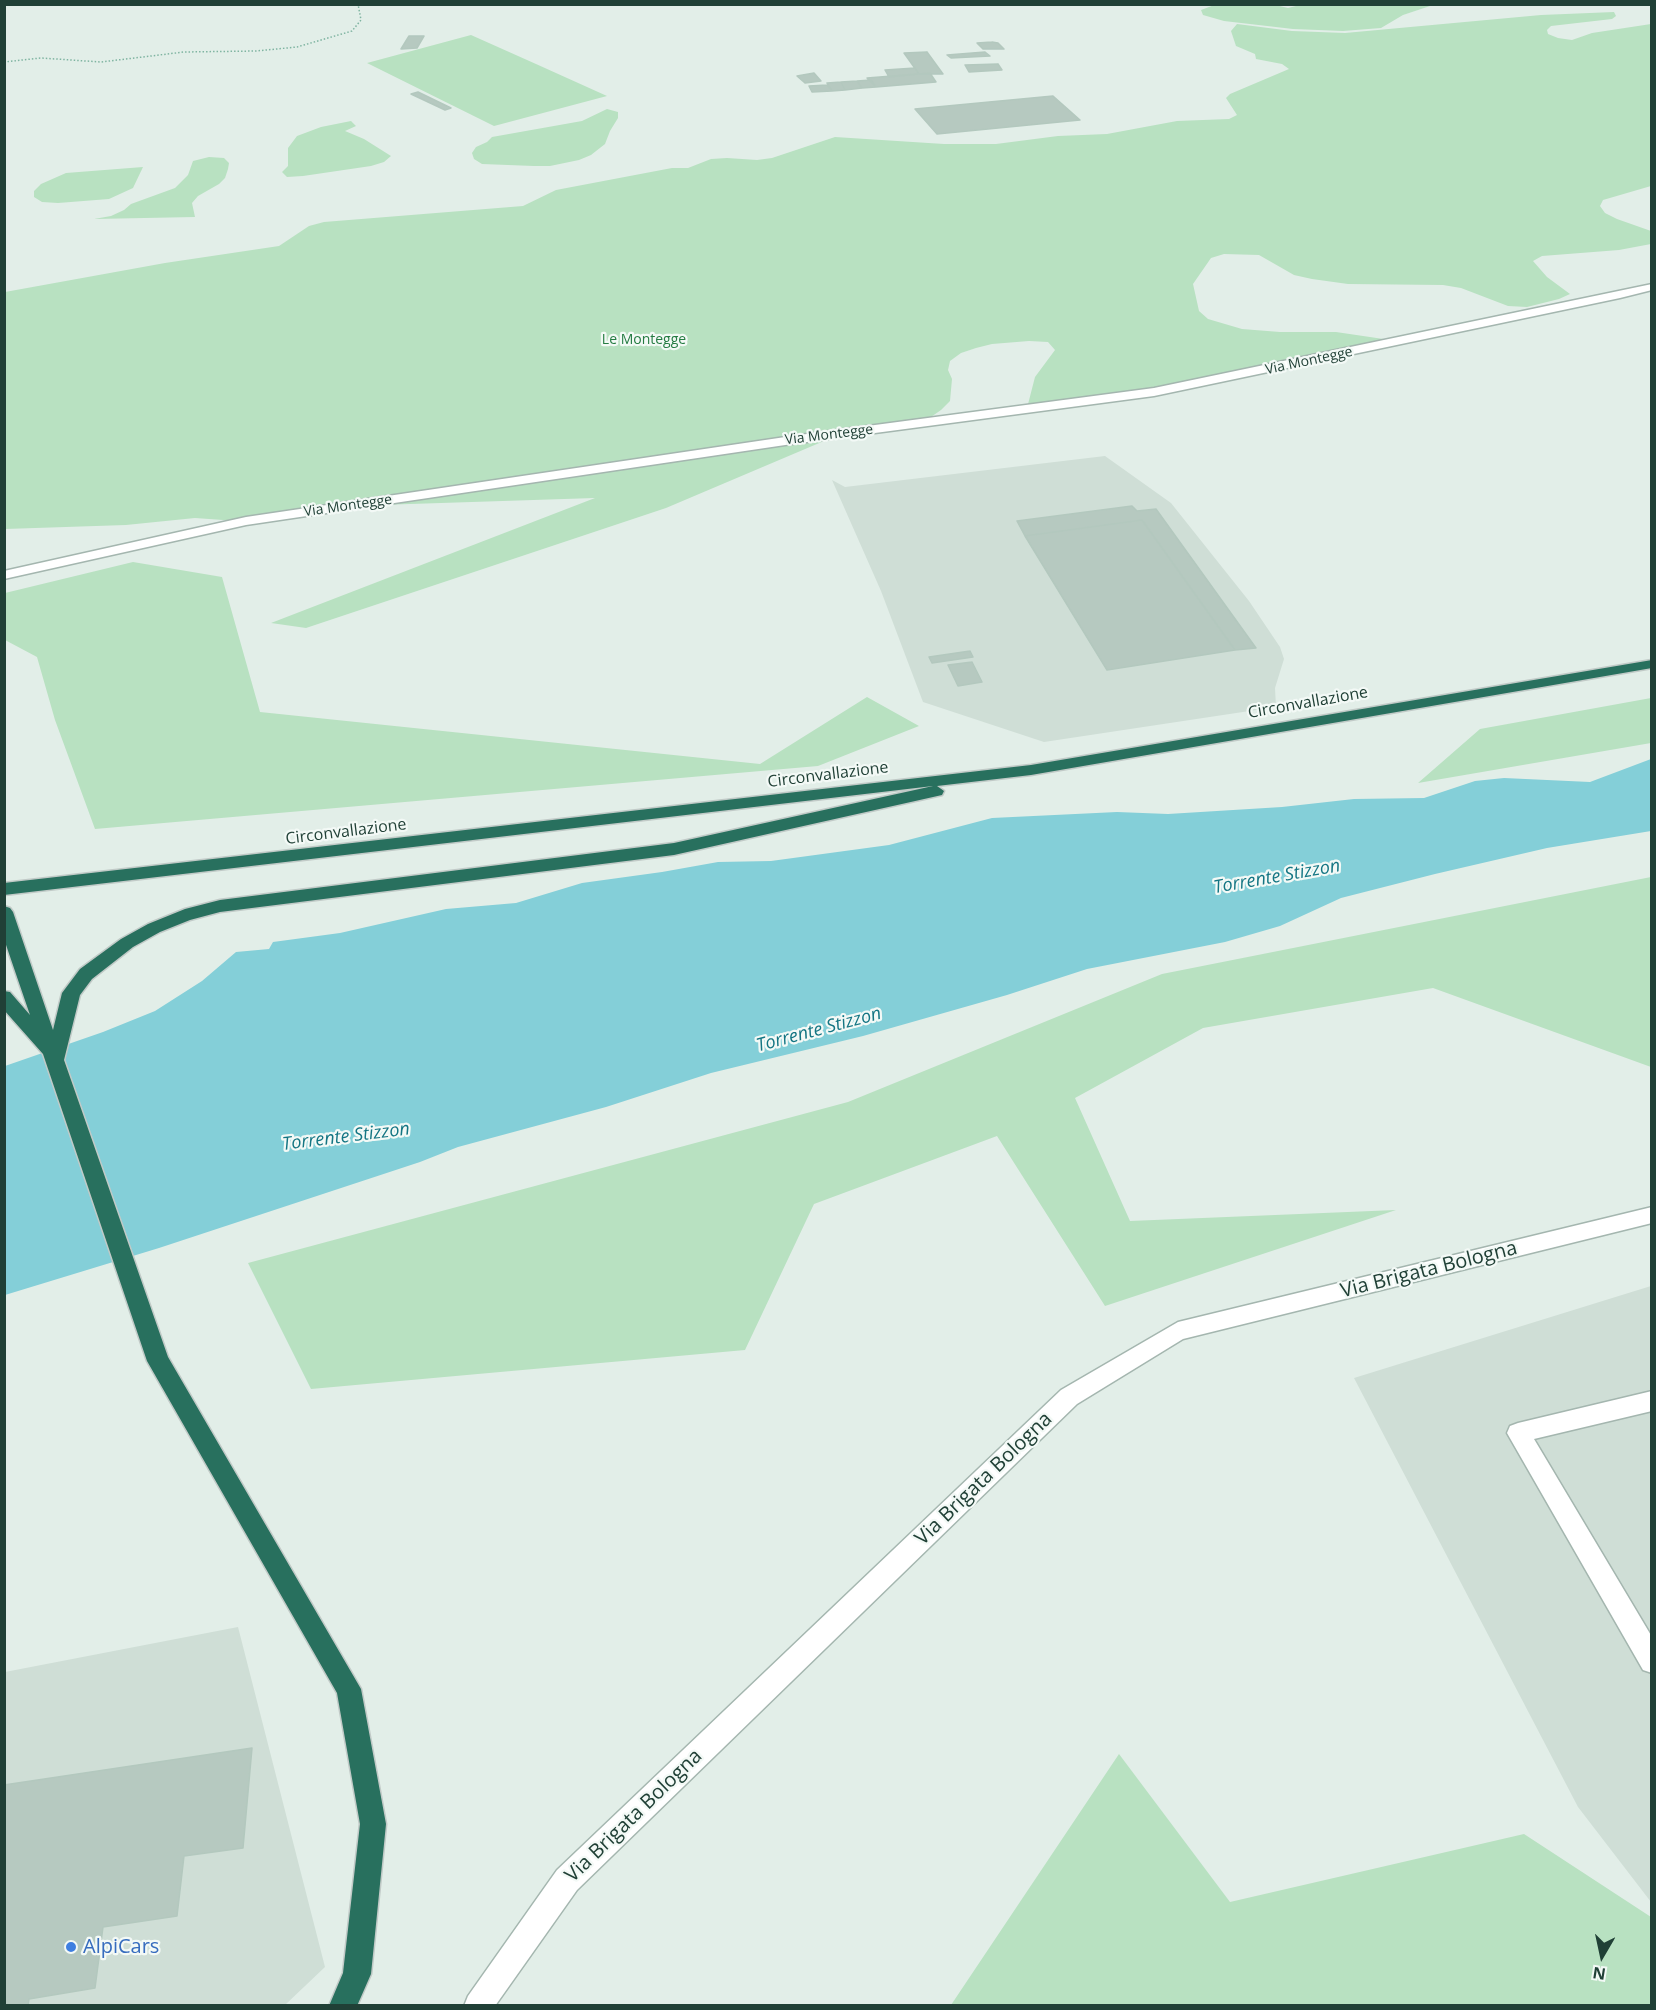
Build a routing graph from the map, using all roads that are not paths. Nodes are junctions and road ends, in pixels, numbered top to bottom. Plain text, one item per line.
1 (1652, 287) edge
2 (4, 575) edge
3 (1652, 664) edge
4 (1031, 770) junction
5 (4, 889) edge
6 (4, 912) edge
7 (4, 996) edge
8 (56, 1058) junction
9 (1652, 1215) edge
10 (1652, 1401) edge
11 (1652, 1661) edge
12 (343, 2006) edge
13 (477, 2006) edge

1 - 2 street, Via Montegge
3 - 4 highway, Circonvallazione
4 - 5 highway, Circonvallazione
4 - 8 highway
6 - 8 highway
7 - 8 highway
8 - 12 highway
9 - 13 street, Via Brigata Bologna
10 - 11 street

